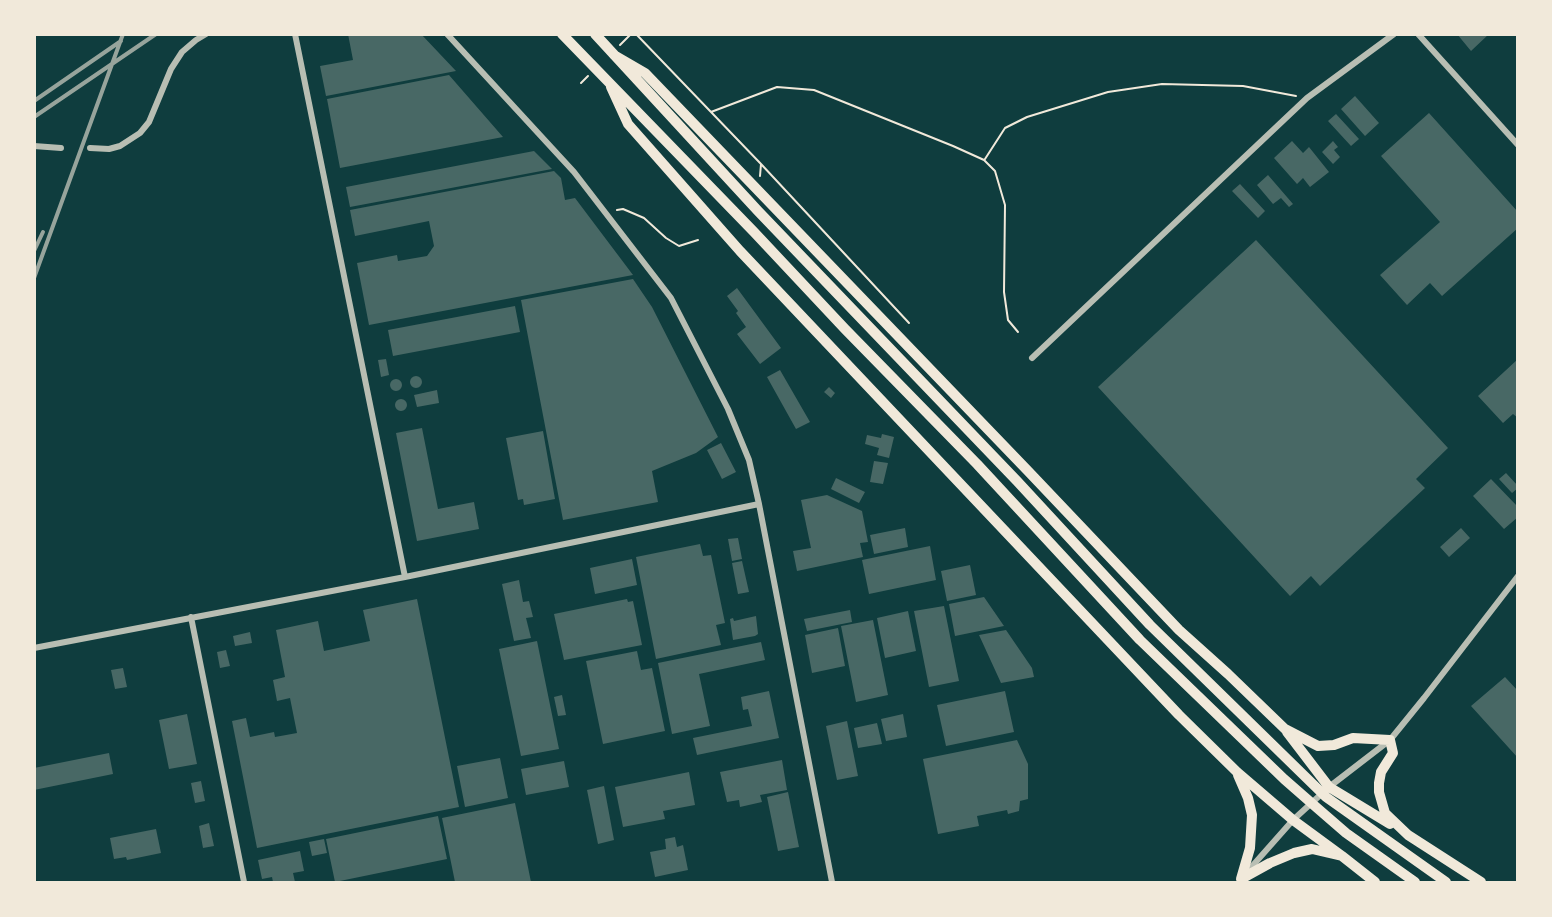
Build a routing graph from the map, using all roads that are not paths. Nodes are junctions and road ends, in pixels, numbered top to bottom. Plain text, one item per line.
1 (206, 34) edge
2 (295, 34) edge
3 (447, 34) edge
4 (562, 34) edge
5 (595, 34) edge
6 (1394, 34) edge
7 (1418, 34) edge
8 (614, 55) junction
9 (606, 79) junction
10 (1518, 145) edge
11 (34, 146) edge
12 (61, 148) dead end
13 (90, 148) dead end
14 (1032, 358) dead end
15 (759, 504) junction
16 (1518, 576) edge
17 (405, 577) junction
18 (191, 617) junction
19 (34, 648) edge
20 (1285, 729) junction
21 (1390, 740) junction
22 (1237, 772) junction
23 (1329, 786) junction
24 (1293, 820) junction
25 (1408, 835) junction
26 (1342, 856) junction
27 (1240, 881) edge
28 (244, 882) edge
29 (832, 882) edge
30 (1376, 882) edge
31 (1415, 882) edge
32 (1446, 882) edge
33 (1481, 882) edge

1 - 13 street
2 - 17 street
3 - 15 street
4 - 9 highway
5 - 8 highway
6 - 14 street
7 - 10 street
8 - 20 highway
8 - 32 highway
9 - 22 highway
9 - 31 highway
11 - 12 street
15 - 17 street
15 - 29 street
16 - 21 street
17 - 18 street
18 - 19 street
18 - 28 street
20 - 21 highway
20 - 23 highway
21 - 23 street
21 - 25 highway
22 - 24 highway
22 - 27 highway
23 - 24 street
23 - 25 highway
24 - 26 highway
24 - 27 street
25 - 33 highway
26 - 27 highway
26 - 30 highway

